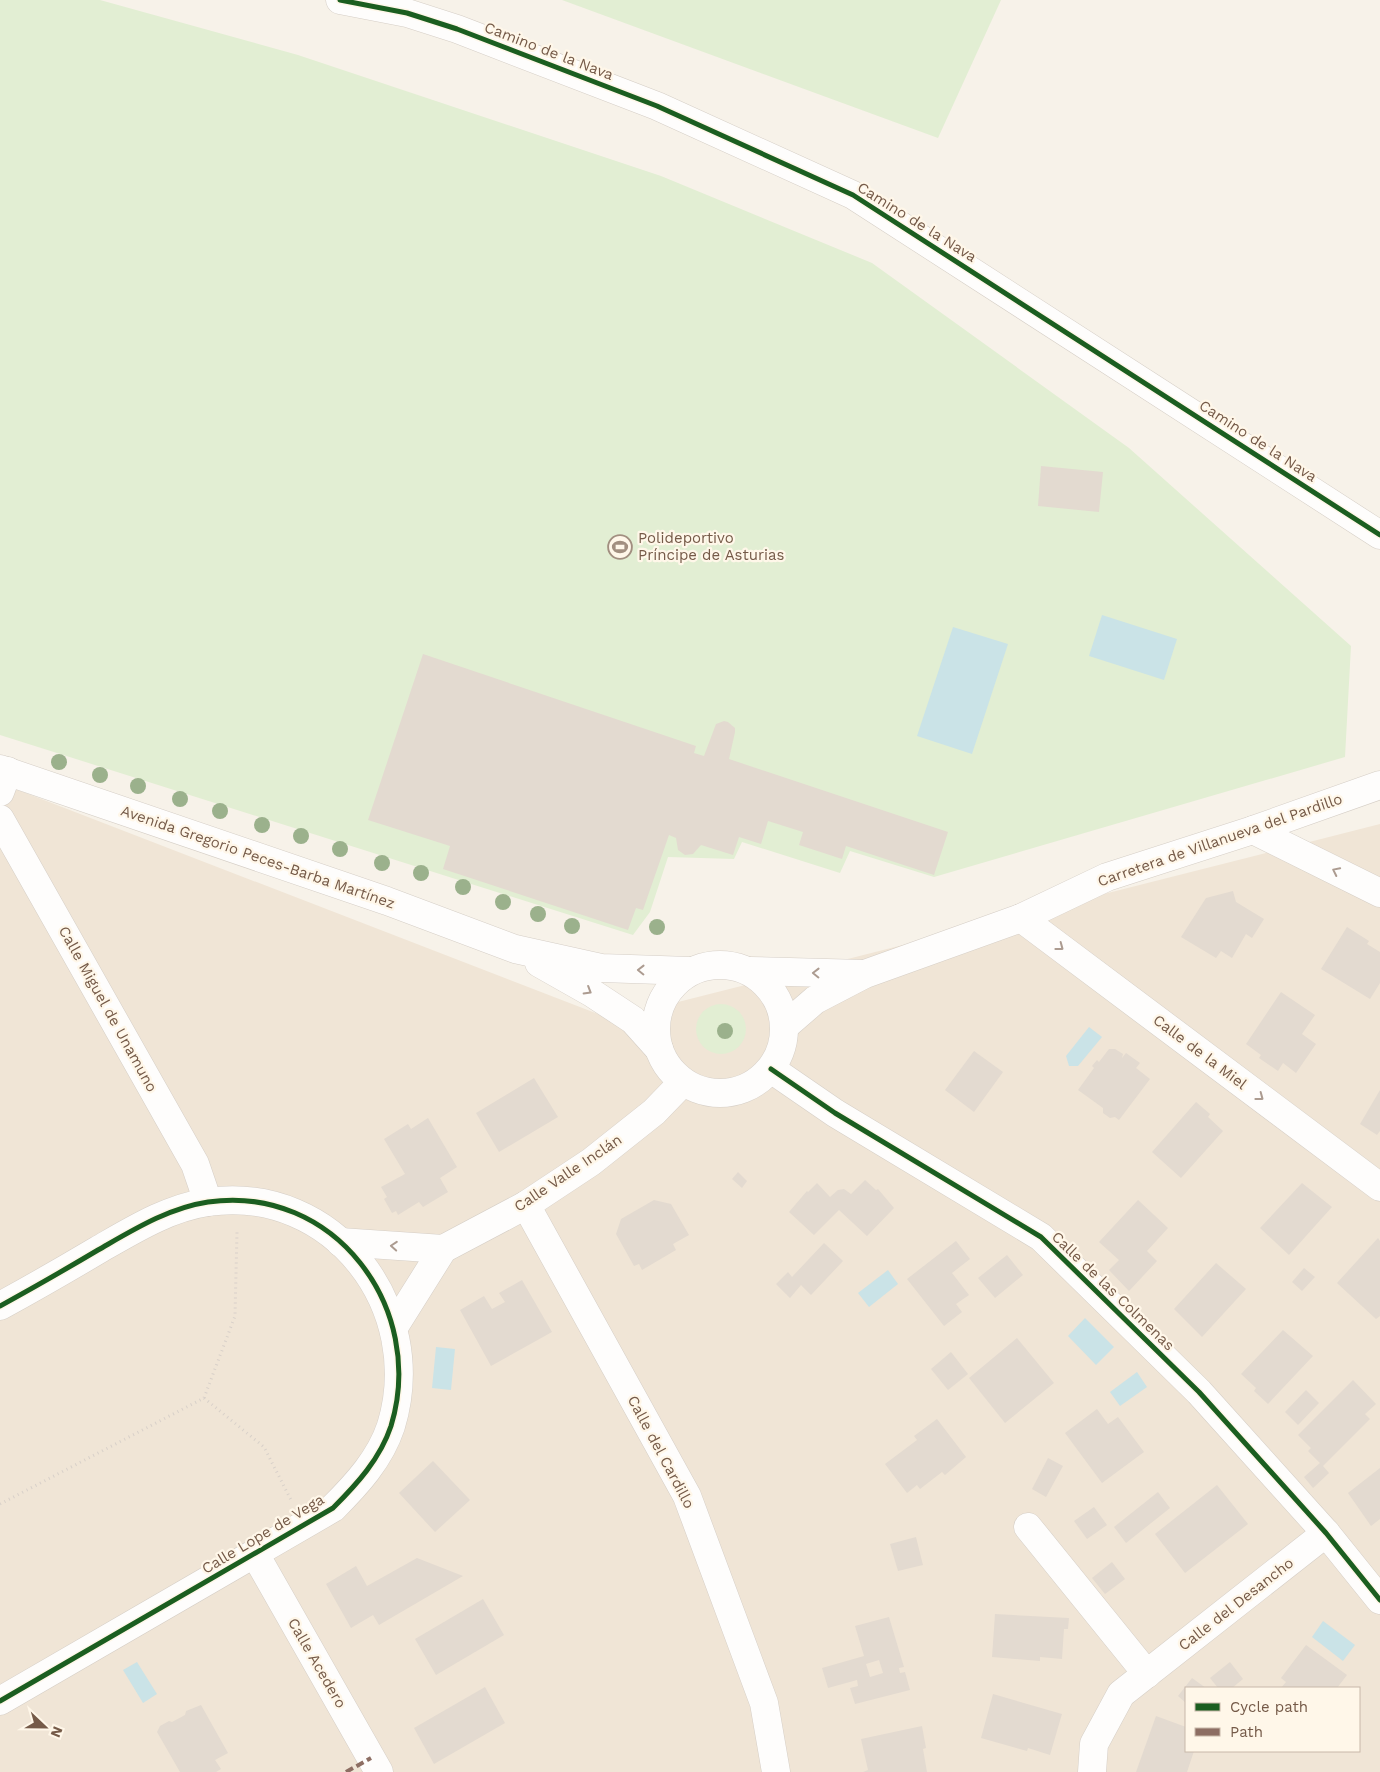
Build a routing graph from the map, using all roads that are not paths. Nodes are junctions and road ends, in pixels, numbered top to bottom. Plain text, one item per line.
1 (340, 0) edge
2 (1380, 535) edge
3 (3, 777) edge
4 (1380, 785) edge
5 (0, 819) edge
6 (1253, 830) junction
7 (1380, 893) edge
8 (1021, 918) junction
9 (515, 949) junction
10 (690, 971) junction
11 (750, 971) junction
12 (865, 974) junction
13 (784, 1026) junction
14 (659, 1049) junction
15 (771, 1069) junction
16 (683, 1082) junction
17 (1380, 1187) edge
18 (208, 1202) junction
19 (526, 1205) junction
20 (340, 1242) junction
21 (442, 1249) junction
22 (0, 1306) edge
23 (394, 1328) junction
24 (1028, 1527) dead end
25 (1326, 1534) junction
26 (255, 1554) junction
27 (1380, 1600) edge
28 (1147, 1674) junction
29 (0, 1701) edge
30 (380, 1772) edge
31 (776, 1772) edge
32 (1092, 1772) edge

1 - 2 street, Camino de la Nava
3 - 9 street, Avenida Gregorio Peces-Barba Martínez
4 - 6 street, Carretera de Villanueva del Pardillo
5 - 18 street, Calle Miguel de Unamuno
7 -> 6 street
6 - 8 street, Carretera de Villanueva del Pardillo
8 - 12 street, Carretera de Villanueva del Pardillo
8 -> 17 street, Calle de la Miel
10 -> 9 street, Avenida Gregorio Peces-Barba Martínez
9 -> 14 street, Avenida Gregorio Peces-Barba Martínez
10 - 11 street
10 - 14 street
12 -> 11 street, Carretera de Villanueva del Pardillo
11 - 13 street
12 - 13 street, Carretera de Villanueva del Pardillo
13 - 15 street
14 - 16 street
15 - 16 street
15 - 25 street, Calle de las Colmenas
16 - 19 street, Calle Valle Inclán
18 - 20 street, Calle Lope de Vega
18 - 22 street, Calle Lope de Vega
19 - 21 street, Calle Valle Inclán
19 - 31 street, Calle del Cardillo
21 -> 20 street
20 - 23 street, Calle Lope de Vega
21 - 23 street
23 - 26 street, Calle Lope de Vega
24 - 28 street
25 - 27 street, Calle de las Colmenas
25 - 28 street, Calle del Desancho
26 - 29 street, Calle Lope de Vega
26 - 30 street, Calle Acedero
28 - 32 street, Calle del Desancho

